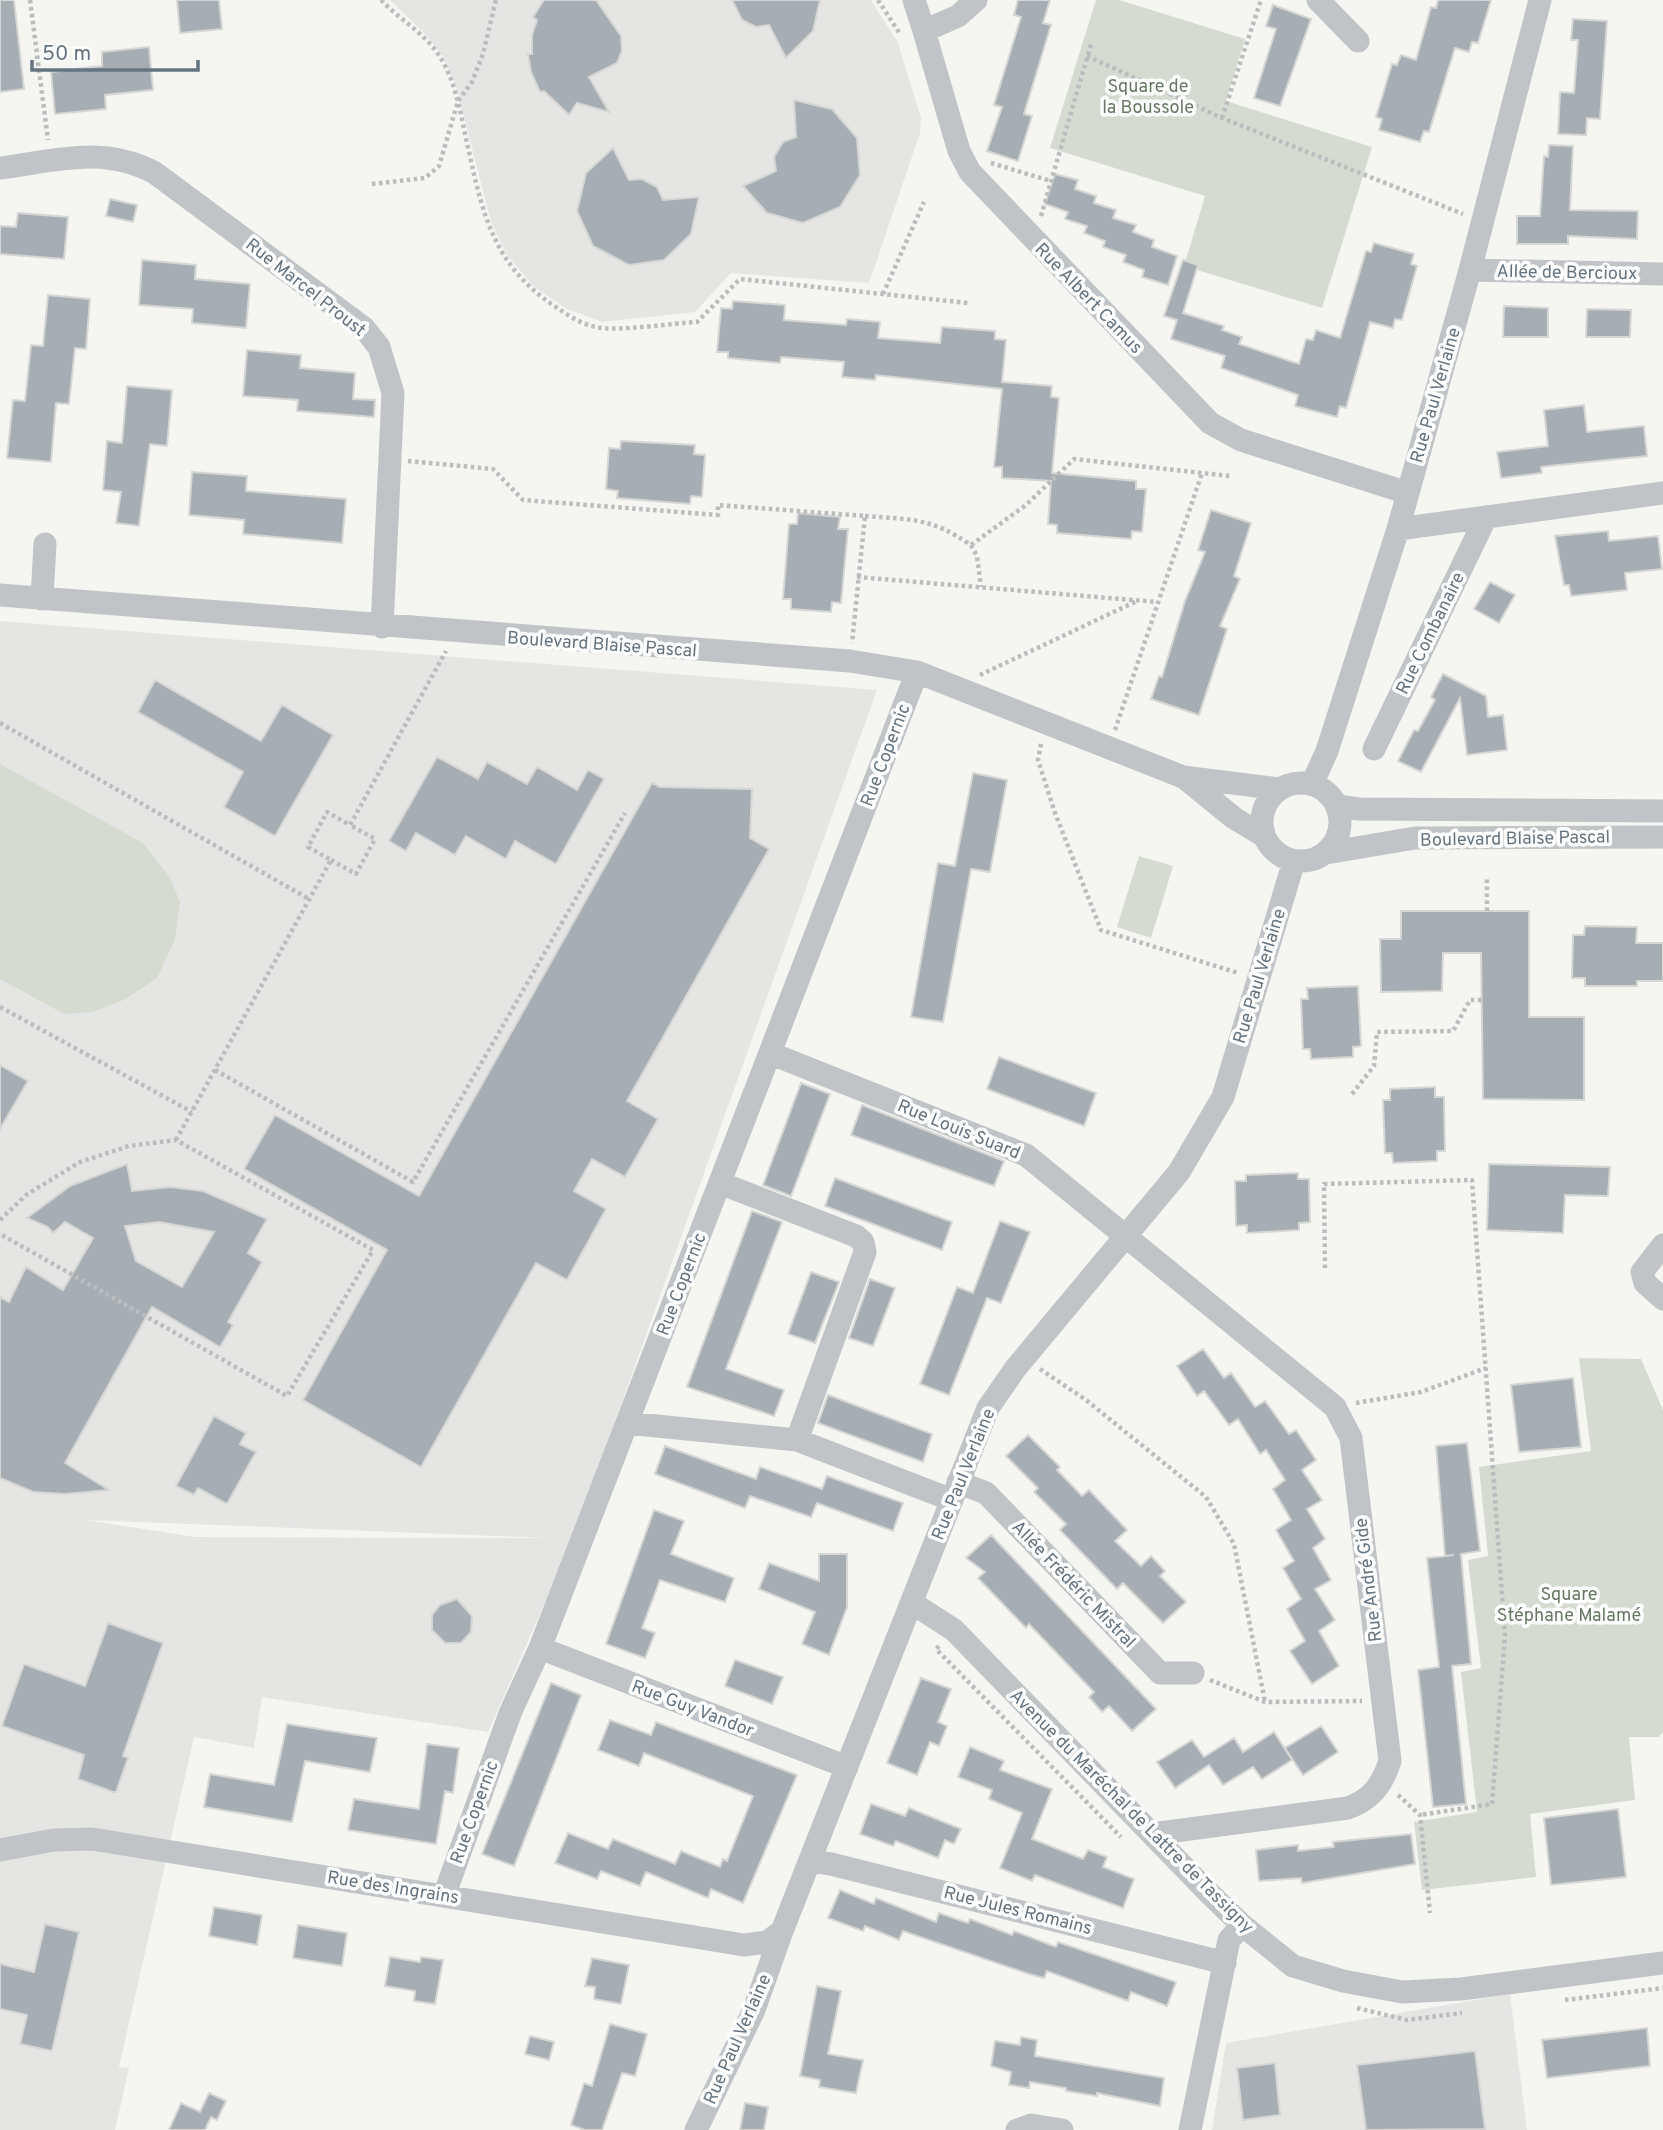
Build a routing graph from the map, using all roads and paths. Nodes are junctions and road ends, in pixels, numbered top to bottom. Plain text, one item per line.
1 (30, 0) edge
2 (381, 0) edge
3 (496, 0) edge
4 (914, 0) edge
5 (976, 0) edge
6 (1261, 0) edge
7 (1318, 0) edge
8 (1540, 0) edge
9 (924, 32) junction
10 (1358, 41) dead end
11 (1091, 44) dead end
12 (1087, 57) junction
13 (458, 101) junction
14 (1222, 118) junction
15 (961, 154) junction
16 (51, 162) junction
17 (0, 168) edge
18 (1051, 181) junction
19 (372, 184) dead end
20 (924, 202) dead end
21 (1483, 222) junction
22 (1034, 241) junction
23 (1470, 270) junction
24 (1663, 274) edge
25 (883, 294) junction
26 (968, 303) dead end
27 (389, 459) junction
28 (1202, 473) junction
29 (1230, 476) dead end
30 (1663, 492) edge
31 (1408, 493) junction
32 (864, 516) junction
33 (1486, 517) junction
34 (1398, 529) junction
35 (45, 544) dead end
36 (971, 545) junction
37 (857, 577) junction
38 (981, 588) junction
39 (0, 595) edge
40 (42, 598) junction
41 (1138, 601) junction
42 (1157, 602) junction
43 (382, 627) junction
44 (456, 632) junction
45 (850, 661) junction
46 (917, 672) junction
47 (955, 687) junction
48 (1045, 722) junction
49 (0, 723) edge
50 (1109, 747) junction
51 (1374, 748) dead end
52 (1184, 777) junction
53 (1312, 784) junction
54 (1279, 789) junction
55 (1337, 806) junction
56 (1663, 811) edge
57 (625, 813) dead end
58 (350, 825) junction
59 (1264, 836) junction
60 (1663, 837) edge
61 (1326, 853) junction
62 (331, 860) junction
63 (1294, 861) junction
64 (1487, 877) dead end
65 (309, 899) junction
66 (1487, 911) dead end
67 (1258, 979) junction
68 (1482, 1000) dead end
69 (0, 1007) edge
70 (772, 1054) junction
71 (215, 1070) junction
72 (1352, 1094) dead end
73 (192, 1112) junction
74 (176, 1140) junction
75 (720, 1183) junction
76 (0, 1220) edge
77 (0, 1234) edge
78 (1127, 1236) junction
79 (1663, 1245) edge
80 (1325, 1268) dead end
81 (1663, 1299) edge
82 (1024, 1358) junction
83 (1486, 1368) junction
84 (1335, 1407) junction
85 (627, 1423) junction
86 (797, 1440) junction
87 (955, 1491) junction
88 (912, 1602) junction
89 (947, 1638) dead end
90 (540, 1648) junction
91 (1193, 1673) joint
92 (1383, 1700) junction
93 (1265, 1702) junction
94 (847, 1767) junction
95 (1382, 1781) junction
96 (1420, 1815) junction
97 (1152, 1834) junction
98 (1125, 1842) dead end
99 (0, 1850) edge
100 (810, 1861) junction
101 (444, 1896) junction
102 (1430, 1913) dead end
103 (1242, 1926) junction
104 (782, 1931) junction
105 (1225, 1963) junction
106 (1663, 1963) edge
107 (696, 2130) edge
108 (1017, 2130) edge
109 (1062, 2130) edge
110 (1190, 2130) edge

1 - 16 path
2 - 13 path
3 - 13 path
4 - 9 street, Rue Albert Camus
5 - 9 street
6 - 14 path
7 - 10 street
8 - 21 street, Rue Paul Verlaine
9 - 15 street, Rue Albert Camus
11 - 12 path
12 - 14 path
12 - 18 path
13 - 19 path
13 - 25 path
14 - 21 path
15 - 18 path
15 - 22 street, Rue Albert Camus
16 - 17 street, Rue Marcel Proust
16 - 27 street, Rue Marcel Proust
18 - 22 path
20 - 25 path
21 - 23 street, Rue Paul Verlaine
22 - 31 street, Rue Albert Camus
23 - 24 street, Allée de Bercioux
23 - 31 street, Rue Paul Verlaine
25 - 26 path
27 - 32 path
27 - 43 street, Rue Marcel Proust
28 - 29 path
28 - 36 path
28 - 42 path
30 - 33 street
31 - 34 street, Rue Paul Verlaine
32 - 36 path
32 - 37 path
33 - 34 street
33 - 51 street, Rue Combanaire
34 - 53 street, Rue Paul Verlaine
35 - 40 street
36 - 38 path
37 - 38 path
37 - 45 path
38 - 41 path
39 - 40 street, Boulevard Blaise Pascal
40 - 43 street, Boulevard Blaise Pascal
41 - 42 path
41 - 47 path
42 - 50 path
43 - 44 street, Boulevard Blaise Pascal
44 - 45 street, Boulevard Blaise Pascal
44 - 58 path
45 - 46 street, Boulevard Blaise Pascal
46 - 47 street, Boulevard Blaise Pascal
46 - 70 street, Rue Copernic
47 - 48 street, Boulevard Blaise Pascal
48 - 50 street, Boulevard Blaise Pascal
48 - 67 path
49 - 65 path
50 - 52 street, Boulevard Blaise Pascal
52 - 54 street, Boulevard Blaise Pascal
52 - 59 street, Boulevard Blaise Pascal
53 - 54 street, Boulevard Blaise Pascal
53 - 55 street
54 - 59 street
55 - 56 street, Boulevard Blaise Pascal
55 - 61 street
57 - 71 path
58 - 62 path
58 - 62 path
59 - 63 street, Boulevard Blaise Pascal
60 - 61 street, Boulevard Blaise Pascal
61 - 63 street, Boulevard Blaise Pascal
62 - 65 path
63 - 67 street, Rue Paul Verlaine
64 - 66 path
65 - 71 path
67 - 78 street, Rue Paul Verlaine
68 - 72 path
69 - 73 path
70 - 75 street, Rue Copernic
70 - 78 street, Rue Louis Suard
71 - 73 path
73 - 74 path
74 - 76 path
74 - 77 path
75 - 85 street, Rue Copernic
75 - 86 street
78 - 82 street, Rue Paul Verlaine
78 - 84 street, Rue André Gide
79 - 81 street
80 - 83 path
82 - 87 street, Rue Paul Verlaine
82 - 93 path
83 - 84 path
83 - 96 path
84 - 92 street, Rue André Gide
85 - 86 street, Allée Frédéric Mistral
85 - 90 street, Rue Copernic
86 - 87 street, Allée Frédéric Mistral
87 - 88 street, Rue Paul Verlaine
87 - 91 street, Allée Frédéric Mistral
88 - 94 street, Rue Paul Verlaine
88 - 97 street, Avenue du Maréchal de Lattre de Tassigny
89 - 98 path
90 - 94 street, Rue Guy Vandor
90 - 101 street, Rue Copernic
91 - 93 path
92 - 93 path
92 - 95 street, Rue André Gide
94 - 100 street, Rue Paul Verlaine
95 - 96 path
95 - 97 street
96 - 102 path
97 - 103 street, Avenue du Maréchal de Lattre de Tassigny
99 - 101 street, Rue des Ingrains
100 - 104 street, Rue Paul Verlaine
100 - 105 street, Rue Jules Romains
101 - 104 street, Rue des Ingrains
103 - 105 street
103 - 106 street, Avenue du Maréchal de Lattre de Tassigny
104 - 107 street, Rue Paul Verlaine
105 - 110 street
108 - 109 street

